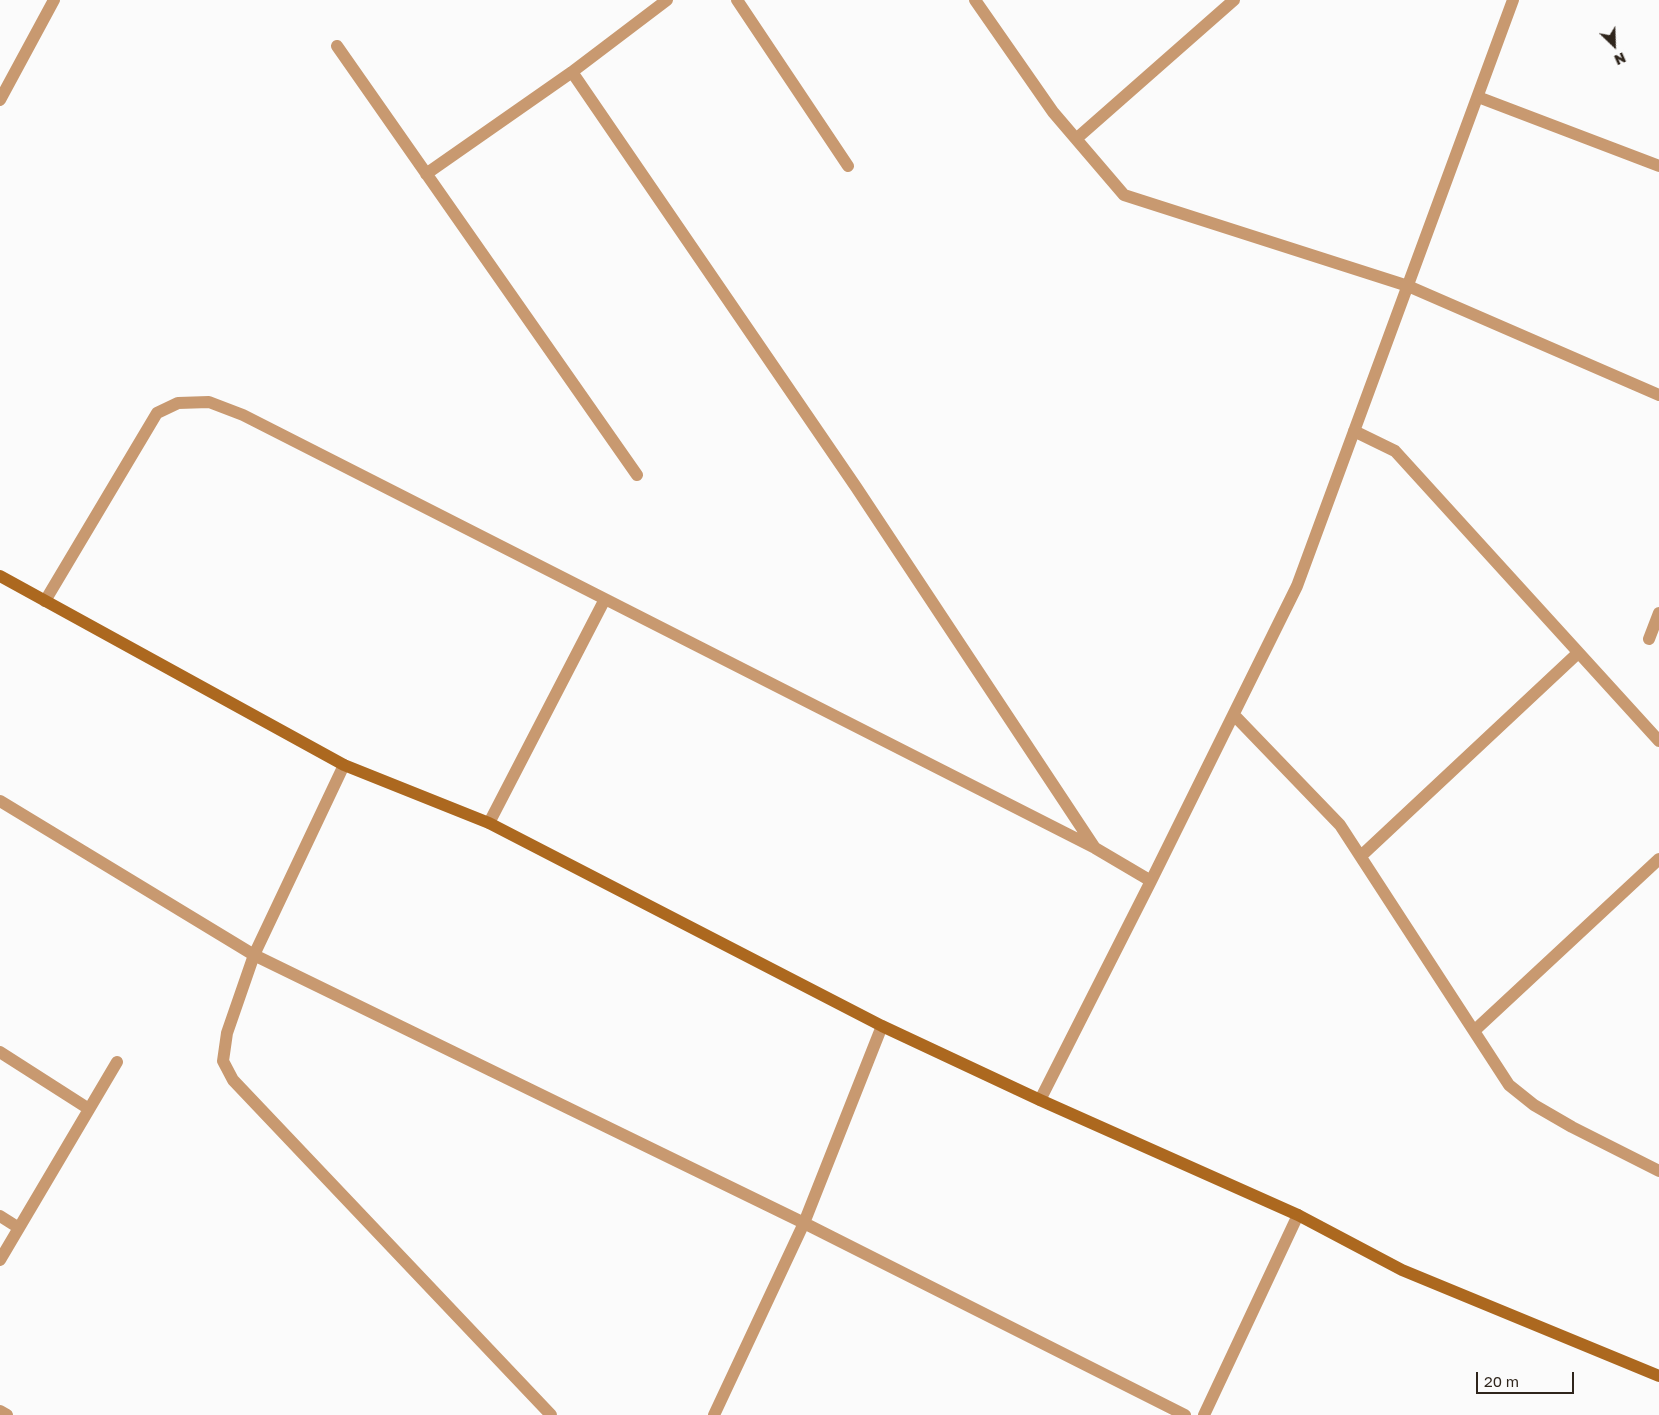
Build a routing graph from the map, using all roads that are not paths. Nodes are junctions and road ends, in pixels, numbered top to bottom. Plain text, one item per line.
1 (54, 0) edge
2 (668, 0) edge
3 (737, 0) edge
4 (975, 0) edge
5 (1234, 0) edge
6 (1514, 0) edge
7 (337, 46) dead end
8 (572, 72) junction
9 (1478, 97) junction
10 (0, 100) edge
11 (1076, 139) junction
12 (848, 166) dead end
13 (1659, 166) edge
14 (426, 174) junction
15 (1408, 286) junction
16 (1659, 395) edge
17 (1354, 431) junction
18 (637, 475) dead end
19 (0, 576) edge
20 (605, 599) junction
21 (45, 601) junction
22 (1659, 613) edge
23 (1649, 639) dead end
24 (1578, 653) junction
25 (1234, 715) junction
26 (1659, 742) edge
27 (344, 765) junction
28 (0, 801) edge
29 (489, 823) junction
30 (1095, 848) junction
31 (1360, 856) junction
32 (1659, 860) edge
33 (1151, 881) junction
34 (254, 955) junction
35 (882, 1026) junction
36 (1474, 1031) junction
37 (0, 1052) edge
38 (117, 1062) dead end
39 (1040, 1100) junction
40 (89, 1109) junction
41 (1659, 1171) edge
42 (1298, 1215) junction
43 (0, 1216) edge
44 (804, 1223) junction
45 (19, 1228) junction
46 (0, 1260) edge
47 (1659, 1376) edge
48 (0, 1411) edge
49 (8, 1415) edge
50 (551, 1415) edge
51 (714, 1415) edge
52 (1185, 1415) edge
53 (1204, 1415) edge

1 - 10 street
2 - 8 street
3 - 12 street
4 - 11 street
5 - 11 street
6 - 9 street
7 - 14 street
8 - 14 street
8 - 30 street
9 - 13 street
9 - 15 street
11 - 15 street
14 - 18 street
15 - 16 street
15 - 17 street
17 - 24 street
17 - 25 street
19 - 21 street
20 - 21 street
20 - 29 street
20 - 30 street
21 - 27 street
22 - 23 street
24 - 26 street
24 - 31 street
25 - 31 street
25 - 33 street
27 - 29 street
27 - 34 street
28 - 34 street
29 - 35 street
30 - 33 street
31 - 36 street
32 - 36 street
33 - 39 street
34 - 44 street
34 - 50 street
35 - 39 street
35 - 44 street
36 - 41 street
37 - 40 street
38 - 40 street
39 - 42 street
40 - 45 street
42 - 47 street
42 - 53 street
43 - 45 street
44 - 51 street
44 - 52 street
45 - 46 street
48 - 49 street

